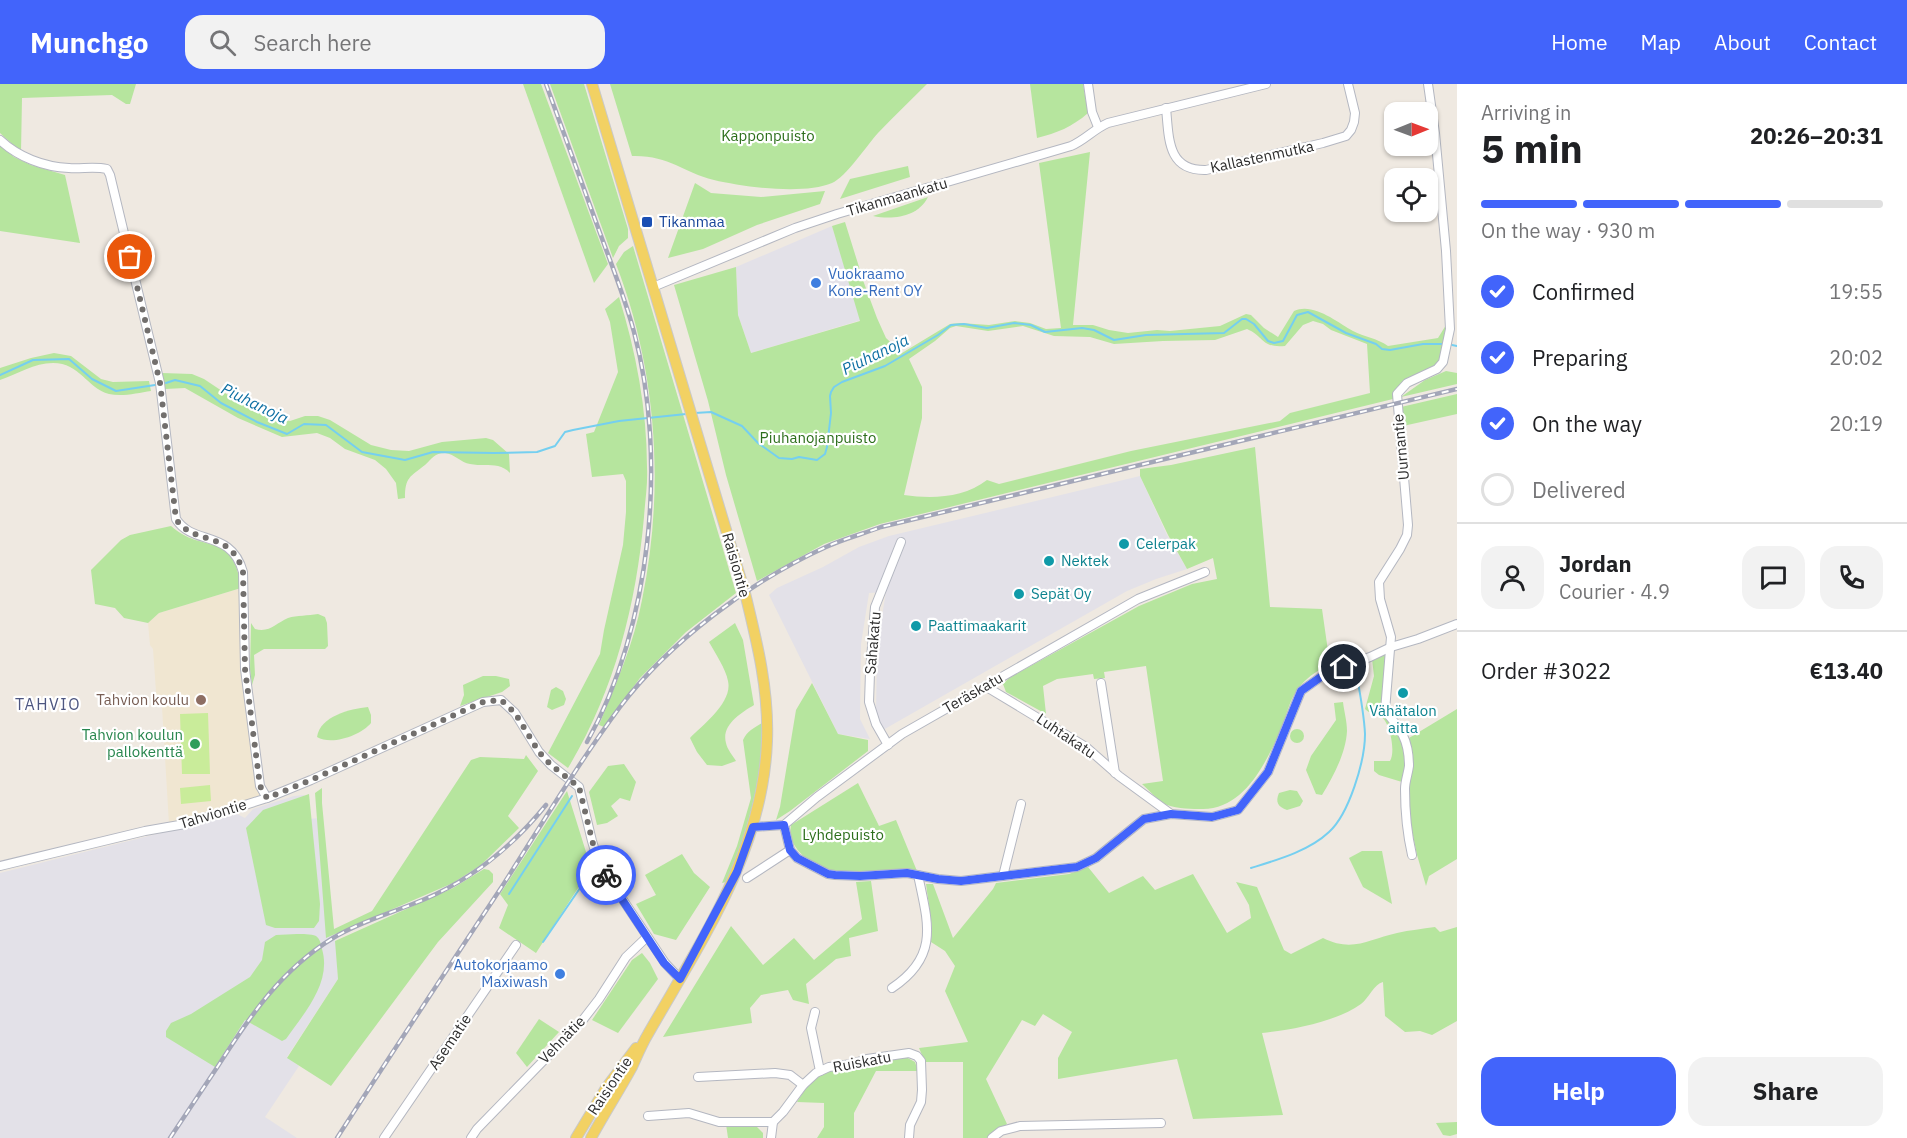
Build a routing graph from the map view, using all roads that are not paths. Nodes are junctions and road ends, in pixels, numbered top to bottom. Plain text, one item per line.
1 (592, 84) edge
2 (1088, 84) edge
3 (1266, 84) edge
4 (1348, 84) edge
5 (1428, 84) edge
6 (1243, 87) edge
7 (1166, 108) junction
8 (1098, 127) junction
9 (0, 140) edge
10 (653, 287) junction
11 (900, 542) dead end
12 (1205, 572) dead end
13 (1457, 624) edge
14 (1391, 647) junction
15 (1101, 683) dead end
16 (985, 686) junction
17 (888, 745) junction
18 (1115, 773) junction
19 (267, 798) junction
20 (1021, 804) dead end
21 (1171, 814) junction
22 (784, 825) junction
23 (753, 827) junction
24 (790, 850) junction
25 (1412, 855) dead end
26 (0, 866) edge
27 (918, 875) junction
28 (1003, 876) junction
29 (747, 878) dead end
30 (647, 937) junction
31 (516, 945) dead end
32 (680, 979) junction
33 (892, 988) dead end
34 (815, 1012) dead end
35 (646, 1036) junction
36 (819, 1071) junction
37 (698, 1077) dead end
38 (803, 1084) junction
39 (648, 1116) dead end
40 (773, 1122) junction
41 (1161, 1123) dead end
42 (384, 1138) edge
43 (471, 1138) edge
44 (576, 1138) edge
45 (591, 1138) edge
46 (771, 1138) edge
47 (909, 1138) edge
48 (992, 1138) edge

1 - 10 main road, Raisiontie
2 - 8 street
3 - 6 street, Tikanmaankatu
4 - 7 street, Kallastenmutka
5 - 14 street, Uurnantie
6 - 7 street, Tikanmaankatu
7 - 8 street, Tikanmaankatu
8 - 10 street, Tikanmaankatu
9 - 19 street
10 - 23 main road, Raisiontie
11 - 17 street, Sahakatu
12 - 16 street, Teräskatu
13 - 14 street
14 - 21 street
14 - 25 street
15 - 18 street
16 - 17 street, Teräskatu
16 - 18 street, Luhtakatu
17 - 22 street, Teräskatu
18 - 21 street, Luhtakatu
19 - 26 street, Tahviontie
19 - 30 street, Tahviontie
20 - 28 street
21 - 28 street
22 - 23 street
22 - 24 street
23 - 32 main road, Raisiontie
24 - 27 street
24 - 29 street
27 - 28 street
27 - 33 street
30 - 32 street, Tahviontie
30 - 43 street, Vehnätie
31 - 42 street, Asematie
32 - 35 main road, Raisiontie
34 - 36 street
35 - 44 main road, Raisiontie
35 - 45 main road, Raisiontie
36 - 38 street, Ruiskatu
36 - 47 street, Ruiskatu
37 - 38 street
38 - 40 street, Ruiskatu
39 - 40 street
40 - 46 street
41 - 48 street

